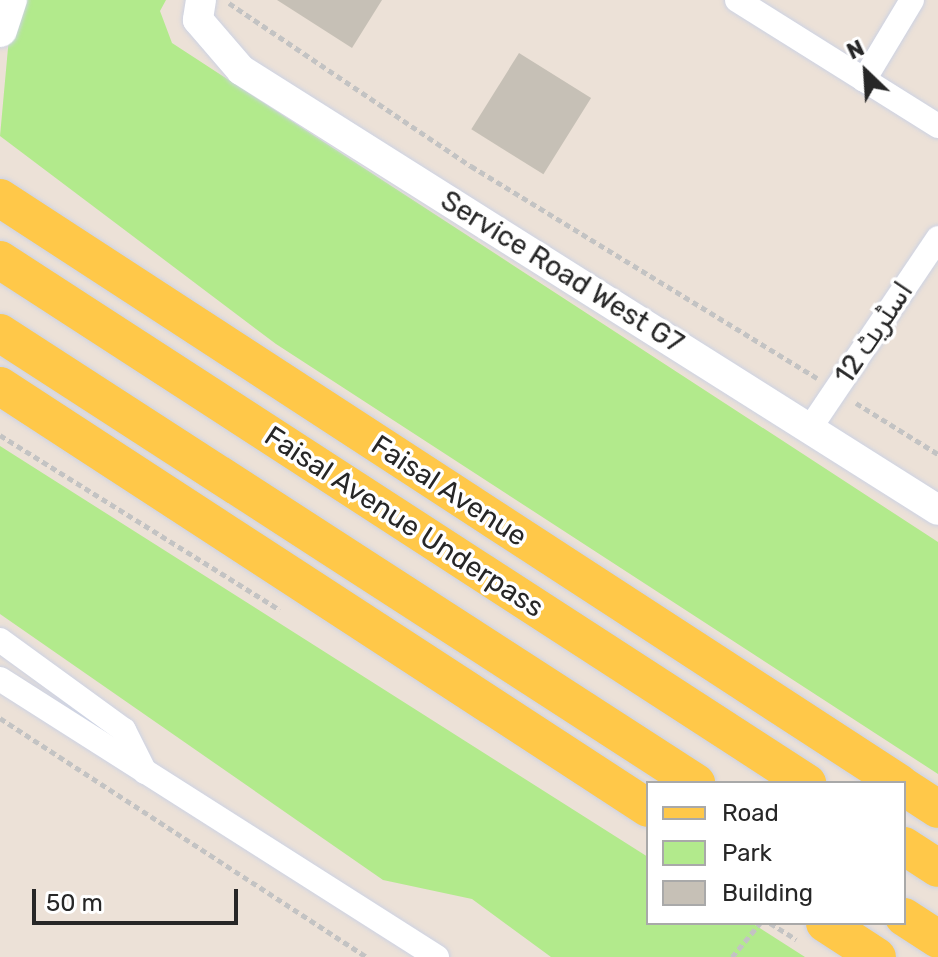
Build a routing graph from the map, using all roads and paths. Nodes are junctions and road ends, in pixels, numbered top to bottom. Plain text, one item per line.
1 (10, 0) edge
2 (225, 0) edge
3 (737, 0) edge
4 (912, 0) edge
5 (199, 10) edge
6 (0, 30) edge
7 (864, 80) junction
8 (938, 126) edge
9 (0, 176) edge
10 (0, 198) edge
11 (45, 228) junction
12 (938, 238) edge
13 (0, 260) edge
14 (0, 333) edge
15 (0, 386) edge
16 (836, 390) junction
17 (810, 428) junction
18 (938, 454) edge
19 (938, 510) edge
20 (0, 640) edge
21 (0, 679) edge
22 (0, 718) edge
23 (146, 775) junction
24 (693, 781) edge
25 (804, 781) edge
26 (896, 781) edge
27 (906, 788) edge
28 (646, 807) edge
29 (938, 809) edge
30 (906, 847) edge
31 (938, 868) edge
32 (906, 918) edge
33 (758, 925) edge
34 (828, 925) edge
35 (938, 939) edge
36 (367, 957) edge
37 (437, 957) edge
38 (732, 957) edge
39 (877, 957) edge

1 - 6 main road
2 - 16 path
3 - 7 street
4 - 7 street
5 - 17 street, Service Road West G7
7 - 8 street
9 - 11 main road
10 - 11 main road, Faisal Avenue
11 - 26 main road, Faisal Avenue
12 - 16 street, اسٹریٹ 12
13 - 25 main road, Faisal Avenue Underpass
14 - 24 main road
15 - 28 main road
16 - 17 street, اسٹریٹ 12
16 - 18 path
17 - 19 street, Service Road West G7
20 - 23 street
21 - 23 street
22 - 36 path
23 - 37 street
27 - 29 main road
30 - 31 main road
32 - 35 main road
33 - 38 path
34 - 39 main road

